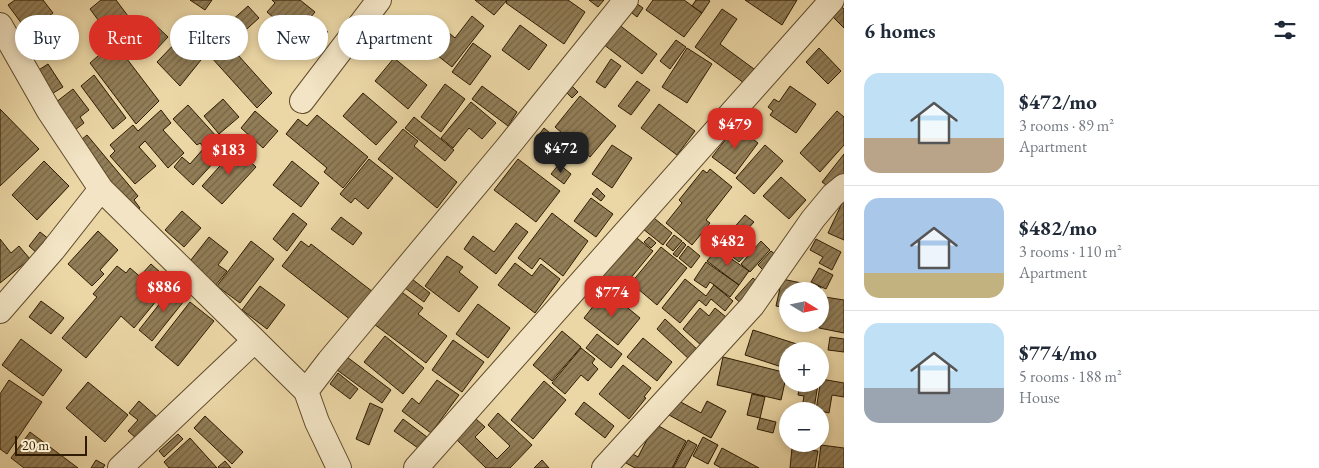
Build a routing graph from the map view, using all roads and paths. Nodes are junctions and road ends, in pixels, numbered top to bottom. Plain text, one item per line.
1 (379, 0) edge
2 (626, 0) edge
3 (832, 0) edge
4 (3, 38) edge
5 (302, 100) dead end
6 (844, 186) edge
7 (101, 189) junction
8 (0, 311) edge
9 (254, 340) junction
10 (306, 391) junction
11 (120, 468) edge
12 (339, 468) edge
13 (416, 468) edge
14 (604, 468) edge

1 - 5 street
2 - 10 street
3 - 13 street
4 - 7 street
6 - 14 street
7 - 8 street
7 - 9 street
9 - 10 street
9 - 11 street
10 - 12 street

